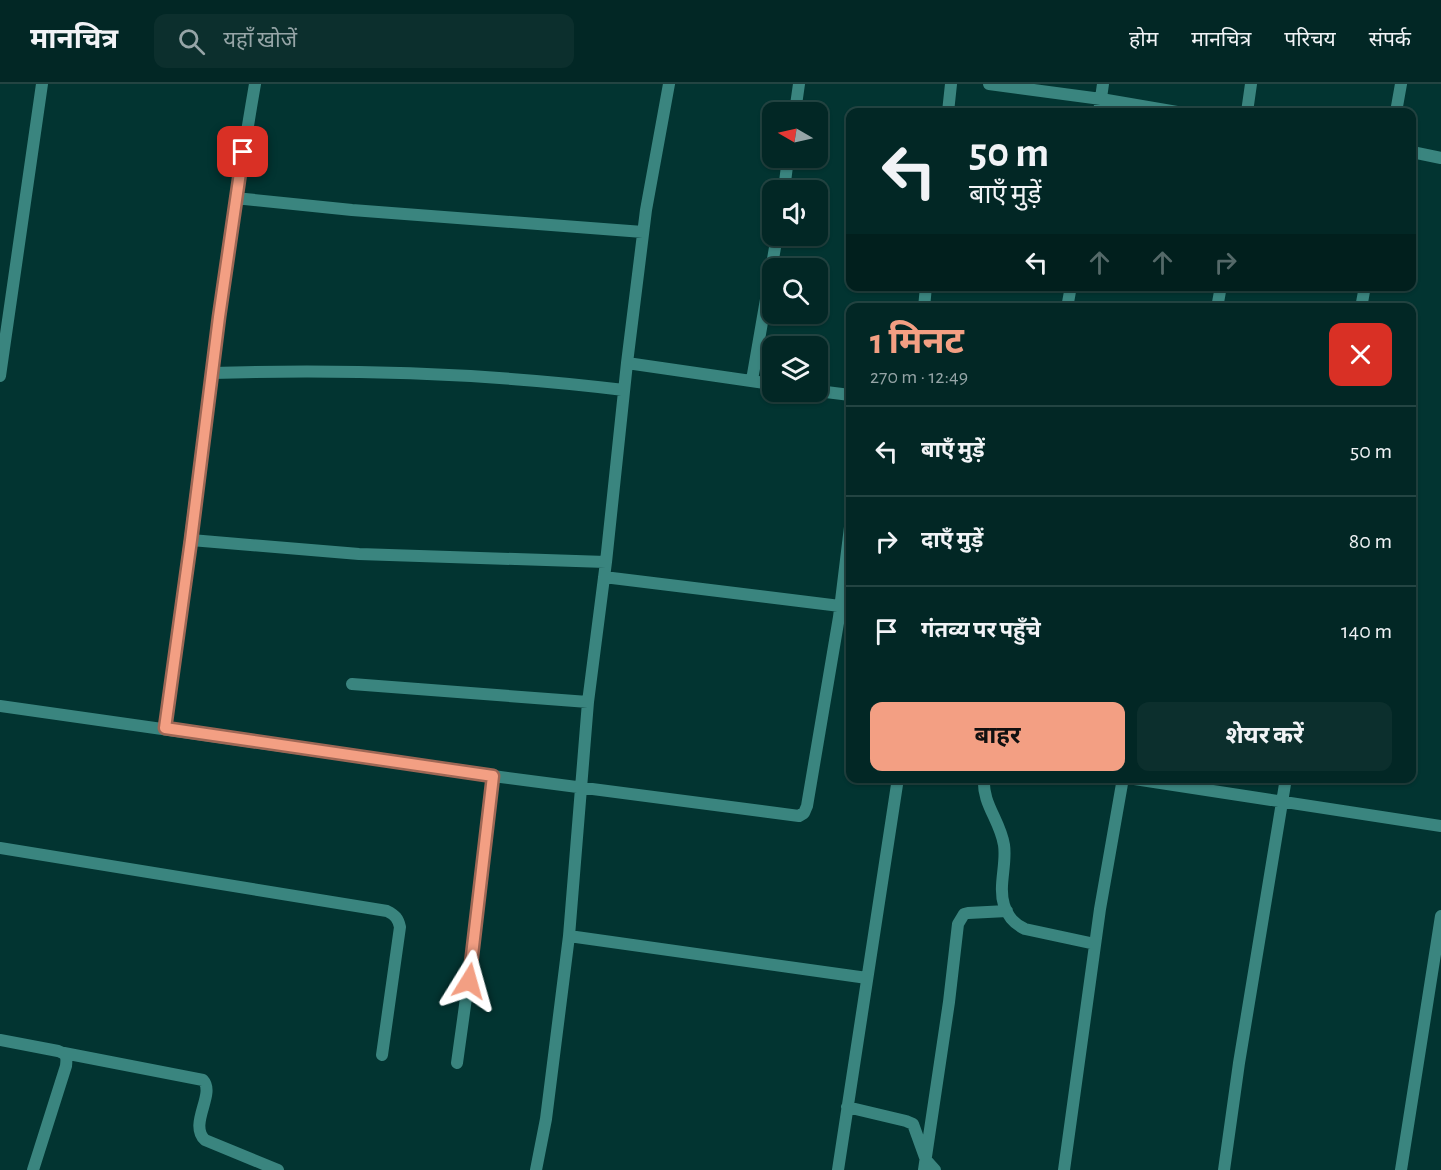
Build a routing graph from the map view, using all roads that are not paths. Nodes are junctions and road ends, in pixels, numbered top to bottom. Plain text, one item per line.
1 (42, 84) edge
2 (255, 84) edge
3 (669, 84) edge
4 (799, 84) edge
5 (951, 84) edge
6 (989, 84) edge
7 (1103, 84) edge
8 (1251, 84) edge
9 (1401, 84) edge
10 (1101, 99) junction
11 (796, 102) edge
12 (948, 108) edge
13 (1100, 108) edge
14 (1154, 108) edge
15 (1248, 108) edge
16 (1397, 108) edge
17 (1416, 153) edge
18 (1441, 158) edge
19 (236, 198) junction
20 (643, 232) junction
21 (775, 246) edge
22 (627, 363) junction
23 (212, 373) junction
24 (0, 376) edge
25 (752, 380) junction
26 (762, 382) edge
27 (624, 390) junction
28 (828, 392) edge
29 (846, 394) edge
30 (191, 540) junction
31 (846, 559) edge
32 (606, 562) junction
33 (604, 577) junction
34 (840, 606) junction
35 (352, 684) dead end
36 (588, 702) junction
37 (0, 705) edge
38 (165, 728) junction
39 (493, 776) junction
40 (897, 783) edge
41 (984, 783) edge
42 (1124, 783) edge
43 (1158, 783) edge
44 (1285, 783) edge
45 (581, 786) junction
46 (1282, 802) junction
47 (1441, 826) edge
48 (0, 848) edge
49 (1007, 911) junction
50 (1441, 916) edge
51 (569, 936) junction
52 (1095, 944) junction
53 (867, 978) junction
54 (0, 1040) edge
55 (64, 1053) junction
56 (382, 1055) dead end
57 (457, 1063) dead end
58 (847, 1107) junction
59 (925, 1165) edge
60 (33, 1170) edge
61 (278, 1170) edge
62 (536, 1170) edge
63 (838, 1170) edge
64 (935, 1170) edge
65 (1064, 1170) edge
66 (1224, 1170) edge
67 (1401, 1170) edge

1 - 24 street
2 - 19 street
3 - 20 street
4 - 11 street
5 - 12 street
6 - 10 street
7 - 10 street
8 - 15 street
9 - 16 street
10 - 13 street
10 - 14 street
17 - 18 street
19 - 20 street
19 - 23 street
20 - 22 street
21 - 25 street
22 - 25 street
22 - 27 street
23 - 27 street
23 - 30 street
25 - 26 street
27 - 32 street
28 - 29 street
30 - 32 street
30 - 38 street
31 - 34 street
32 - 33 street
33 - 34 street
33 - 36 street
34 - 45 street
35 - 36 street
36 - 45 street
37 - 38 street
38 - 39 street
39 - 45 street
39 - 57 street
40 - 53 street
41 - 49 street
42 - 52 street
43 - 46 street
44 - 46 street
45 - 51 street
46 - 47 street
46 - 66 street
48 - 56 street
49 - 52 street
49 - 59 street
50 - 67 street
51 - 53 street
51 - 62 street
52 - 65 street
53 - 58 street
54 - 55 street
55 - 60 street
55 - 61 street
58 - 59 street
58 - 63 street
59 - 64 street

